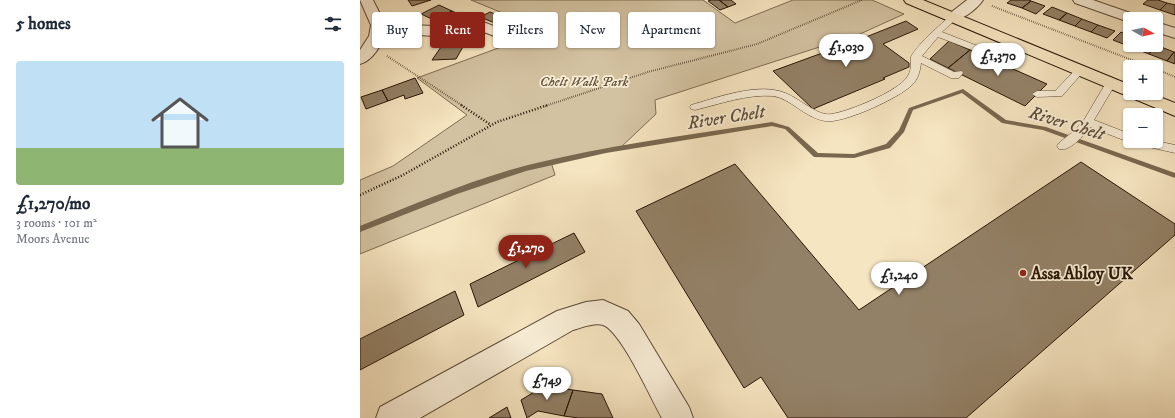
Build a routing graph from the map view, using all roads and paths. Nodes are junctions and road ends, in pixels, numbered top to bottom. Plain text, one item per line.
1 (366, 0) edge
2 (862, 0) edge
3 (911, 0) edge
4 (976, 0) edge
5 (1080, 0) edge
6 (990, 5) dead end
7 (373, 12) edge
8 (1123, 15) edge
9 (954, 17) junction
10 (1163, 29) edge
11 (422, 30) edge
12 (493, 30) edge
13 (936, 33) junction
14 (1175, 33) edge
15 (371, 46) joint
16 (978, 54) dead end
17 (916, 57) junction
18 (360, 59) edge
19 (1132, 60) edge
20 (1080, 70) junction
21 (1163, 72) edge
22 (958, 73) dead end
23 (1175, 77) edge
24 (1111, 84) junction
25 (1123, 88) edge
26 (1037, 94) dead end
27 (1151, 100) edge
28 (695, 106) dead end
29 (1175, 110) edge
30 (1088, 122) junction
31 (491, 125) junction
32 (1123, 135) edge
33 (1063, 146) dead end
34 (1163, 146) edge
35 (1175, 149) edge
36 (360, 195) edge
37 (391, 418) edge
38 (678, 418) edge

1 - 7 street
2 - 31 path
3 - 9 main road
4 - 9 street
5 - 8 street
6 - 19 path
9 - 13 lane
9 - 20 main road
10 - 14 street
11 - 12 street
13 - 16 lane
13 - 17 lane
15 - 18 street
15 - 31 path
17 - 22 lane
17 - 28 lane
20 - 24 main road
20 - 26 lane
21 - 23 path
24 - 25 main road
24 - 30 lane
27 - 29 main road
30 - 32 lane
30 - 33 lane
31 - 36 path
34 - 35 lane
37 - 38 street

